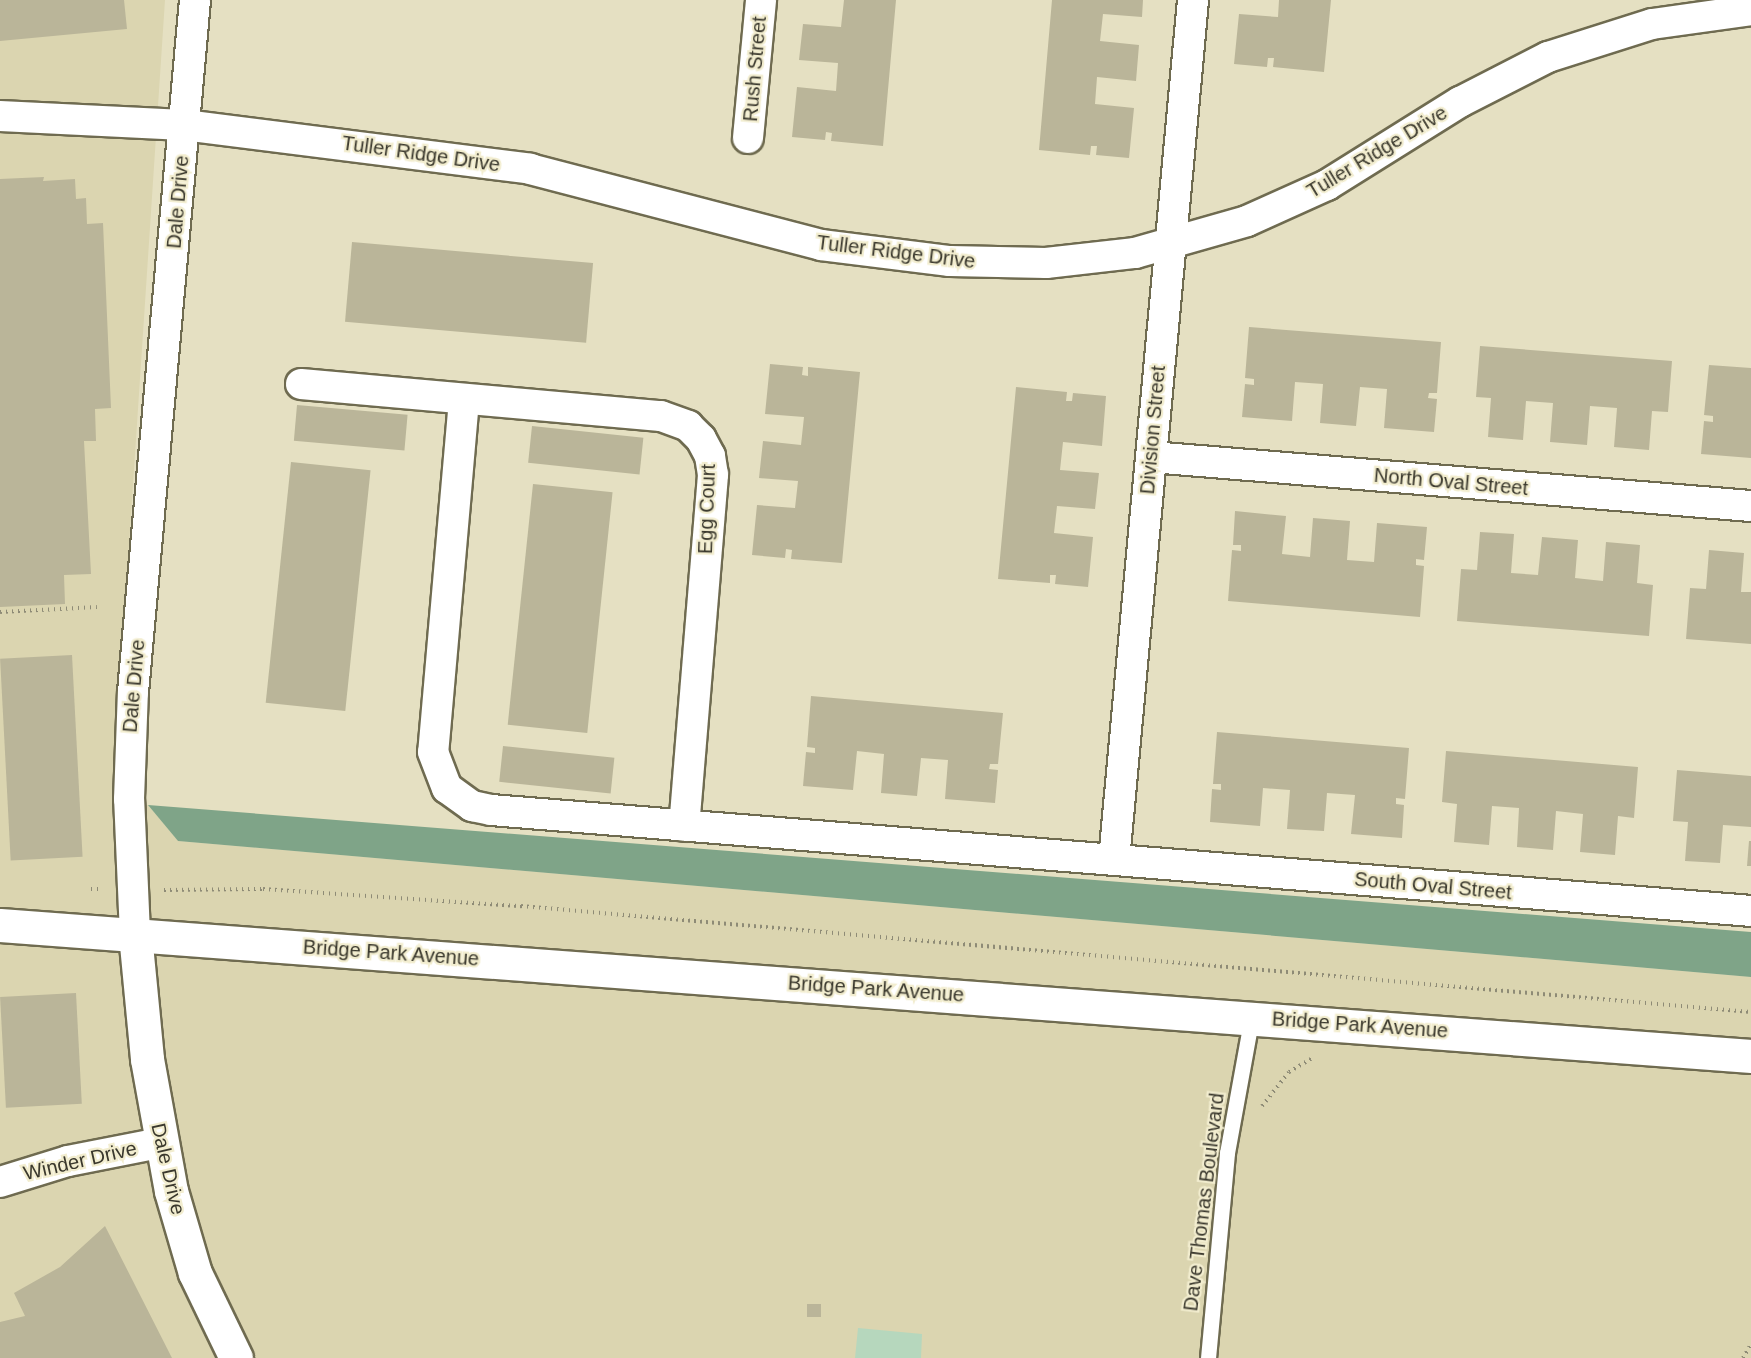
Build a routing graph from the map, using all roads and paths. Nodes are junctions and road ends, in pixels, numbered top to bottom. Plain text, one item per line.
1 (195, 0) edge
2 (761, 0) edge
3 (1193, 0) edge
4 (1751, 10) edge
5 (0, 116) edge
6 (184, 125) junction
7 (748, 138) dead end
8 (1170, 245) junction
9 (301, 384) dead end
10 (464, 400) junction
11 (1150, 458) junction
12 (1751, 506) edge
13 (97, 607) dead end
14 (0, 612) edge
15 (684, 826) junction
16 (1114, 860) junction
17 (91, 889) dead end
18 (133, 890) junction
19 (1751, 911) edge
20 (0, 925) edge
21 (135, 934) junction
22 (1751, 1012) edge
23 (1252, 1016) junction
24 (1315, 1056) dead end
25 (1751, 1056) edge
26 (1231, 1131) junction
27 (160, 1143) junction
28 (0, 1182) edge
29 (1751, 1344) edge
30 (236, 1358) edge
31 (1208, 1358) edge
32 (1743, 1358) edge

1 - 6 street, Dale Drive
2 - 7 street, Rush Street
3 - 8 street, Division Street
4 - 8 street, Tuller Ridge Drive
5 - 6 street, Tuller Ridge Drive
6 - 8 street, Tuller Ridge Drive
6 - 18 street, Dale Drive
8 - 11 street, Division Street
9 - 10 street, Egg Court
10 - 15 street, Egg Court
10 - 15 street
11 - 12 street, North Oval Street
11 - 16 street, Division Street
13 - 14 path
15 - 16 street
16 - 19 street, South Oval Street
17 - 18 path
18 - 21 street, Dale Drive
18 - 22 path
20 - 21 street, Bridge Park Avenue
21 - 23 street, Bridge Park Avenue
21 - 27 street, Dale Drive
23 - 25 street, Bridge Park Avenue
23 - 26 lane, Dave Thomas Boulevard
24 - 26 path
26 - 31 lane, Dave Thomas Boulevard
27 - 28 street, Winder Drive
27 - 30 street, Dale Drive
29 - 32 path

